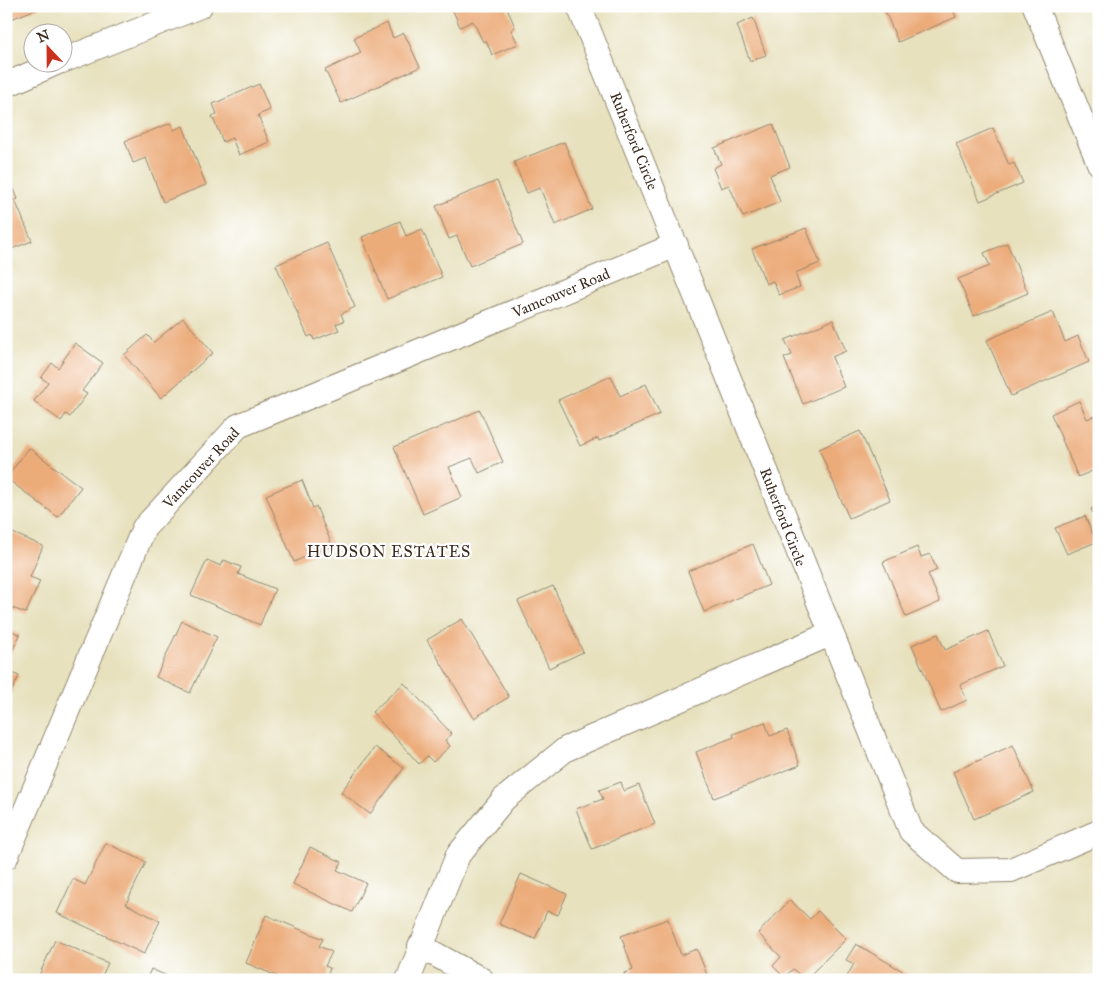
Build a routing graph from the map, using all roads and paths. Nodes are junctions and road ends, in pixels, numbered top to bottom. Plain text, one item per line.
1 (200, 6) edge
2 (579, 6) edge
3 (1035, 6) edge
4 (72, 56) edge
5 (35, 72) edge
6 (6, 85) edge
7 (1099, 163) edge
8 (676, 245) junction
9 (830, 634) junction
10 (1099, 832) edge
11 (6, 858) edge
12 (420, 946) junction
13 (408, 980) edge
14 (482, 980) edge

1 - 4 street
2 - 8 street, Ruherford Circle
3 - 7 street
5 - 6 street
8 - 9 street, Ruherford Circle
8 - 11 street, Vamcouver Road
9 - 10 street, Ruherford Circle
9 - 12 street
12 - 13 street
12 - 14 street

